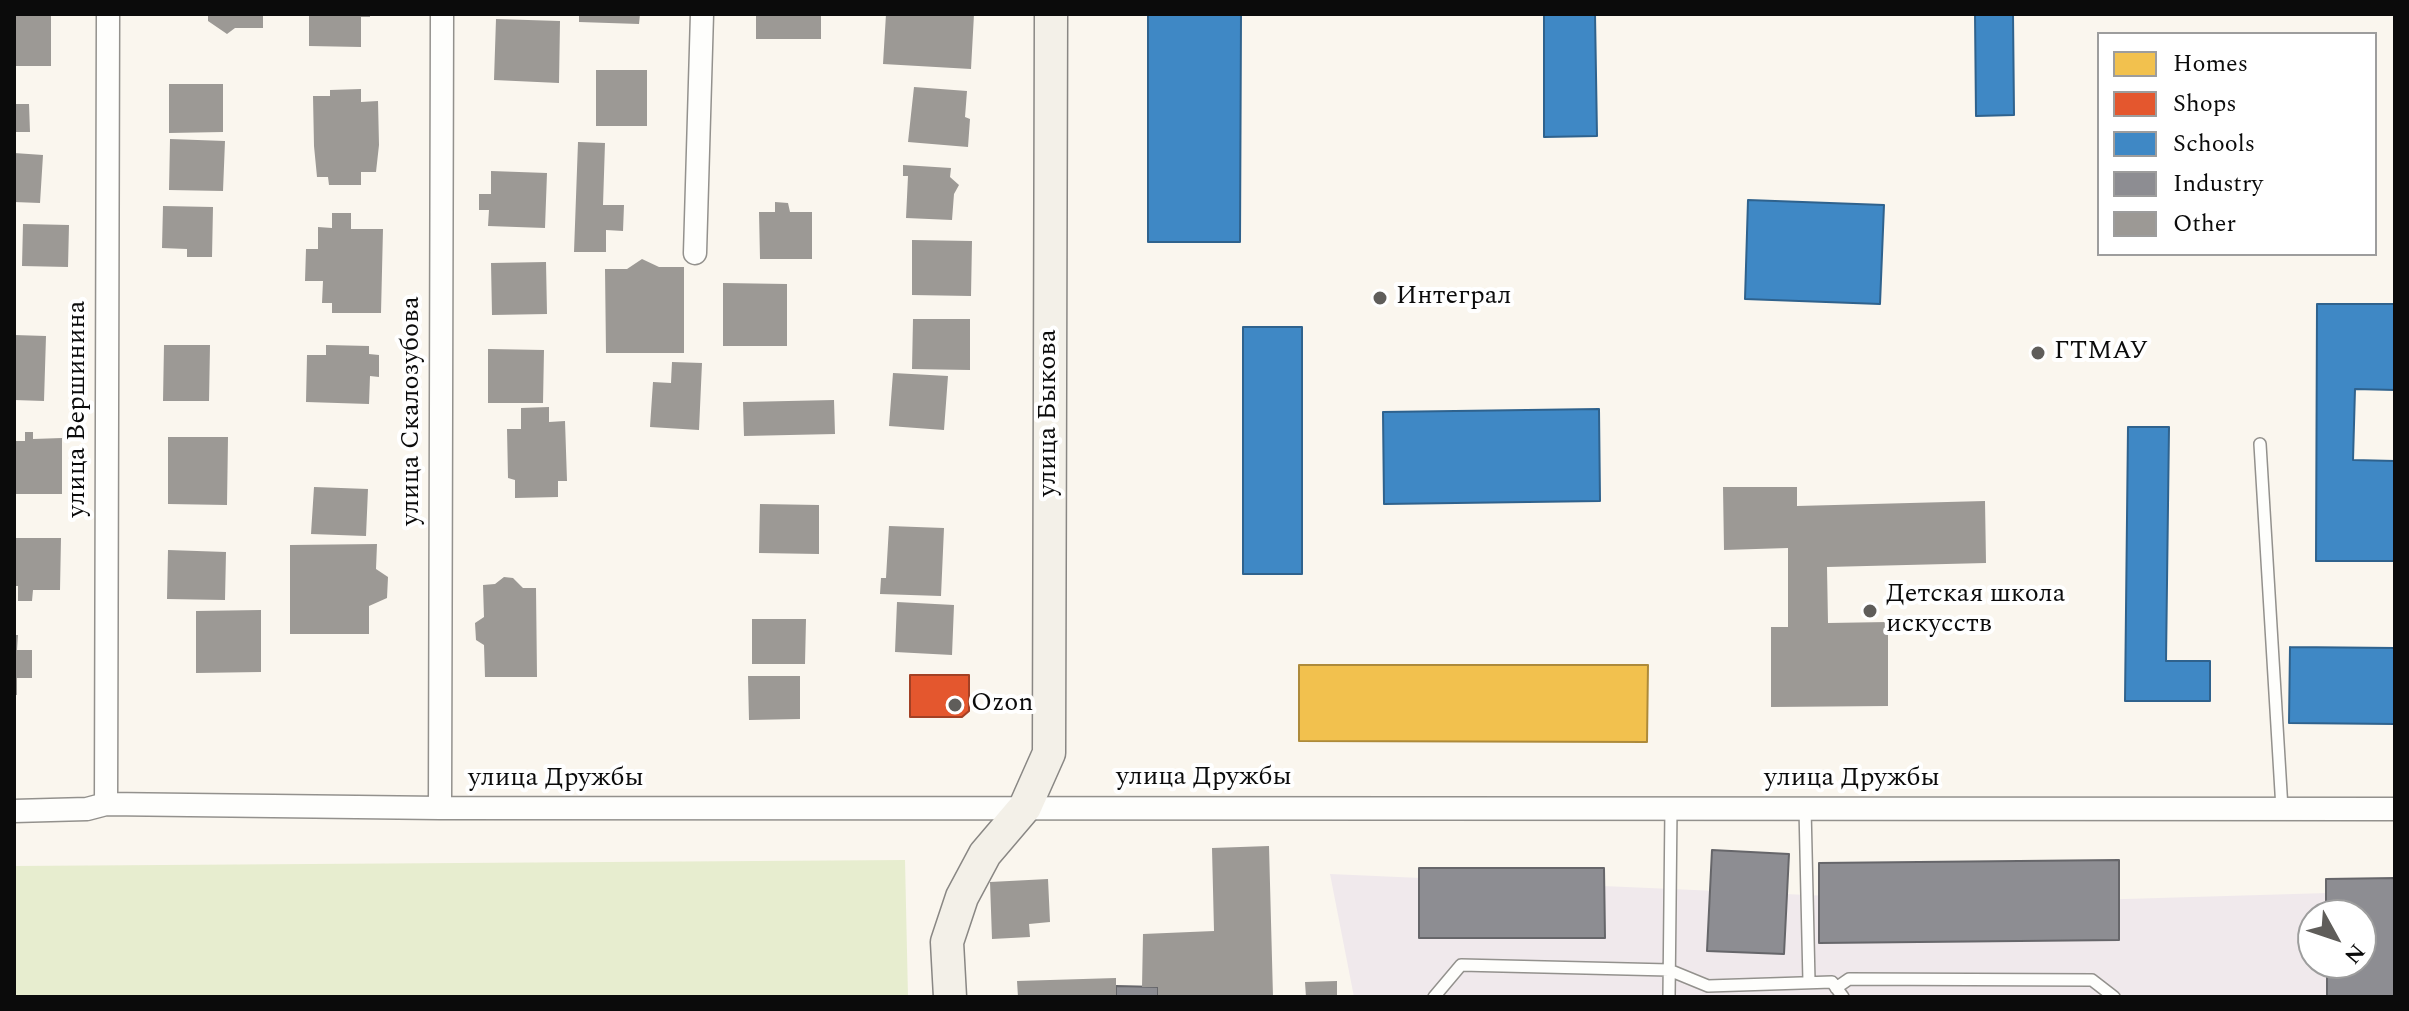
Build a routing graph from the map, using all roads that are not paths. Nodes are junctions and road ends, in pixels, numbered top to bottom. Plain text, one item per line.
1 (108, 14) edge
2 (442, 14) edge
3 (702, 14) edge
4 (1051, 14) edge
5 (695, 253) dead end
6 (2260, 444) dead end
7 (106, 804) junction
8 (1025, 807) junction
9 (440, 808) junction
10 (1671, 808) junction
11 (1805, 808) junction
12 (2282, 809) junction
13 (2395, 809) edge
14 (14, 811) edge
15 (1669, 970) junction
16 (1809, 982) junction
17 (1840, 992) edge
18 (950, 997) edge
19 (1434, 997) edge
20 (1669, 997) edge
21 (2114, 997) edge

1 - 7 street, улица Вершинина
2 - 9 street, улица Скалозубова
3 - 5 street
4 - 8 street, улица Быкова
6 - 12 lane
7 - 9 street, улица Дружбы
7 - 14 street, улица Дружбы
8 - 9 street, улица Дружбы
8 - 10 street, улица Дружбы
8 - 18 street, улица Быкова
10 - 11 street, улица Дружбы
10 - 15 lane
11 - 12 street, улица Дружбы
11 - 16 lane
12 - 13 street, улица Дружбы
15 - 16 lane
15 - 19 lane
15 - 20 lane
16 - 17 lane
17 - 21 lane

